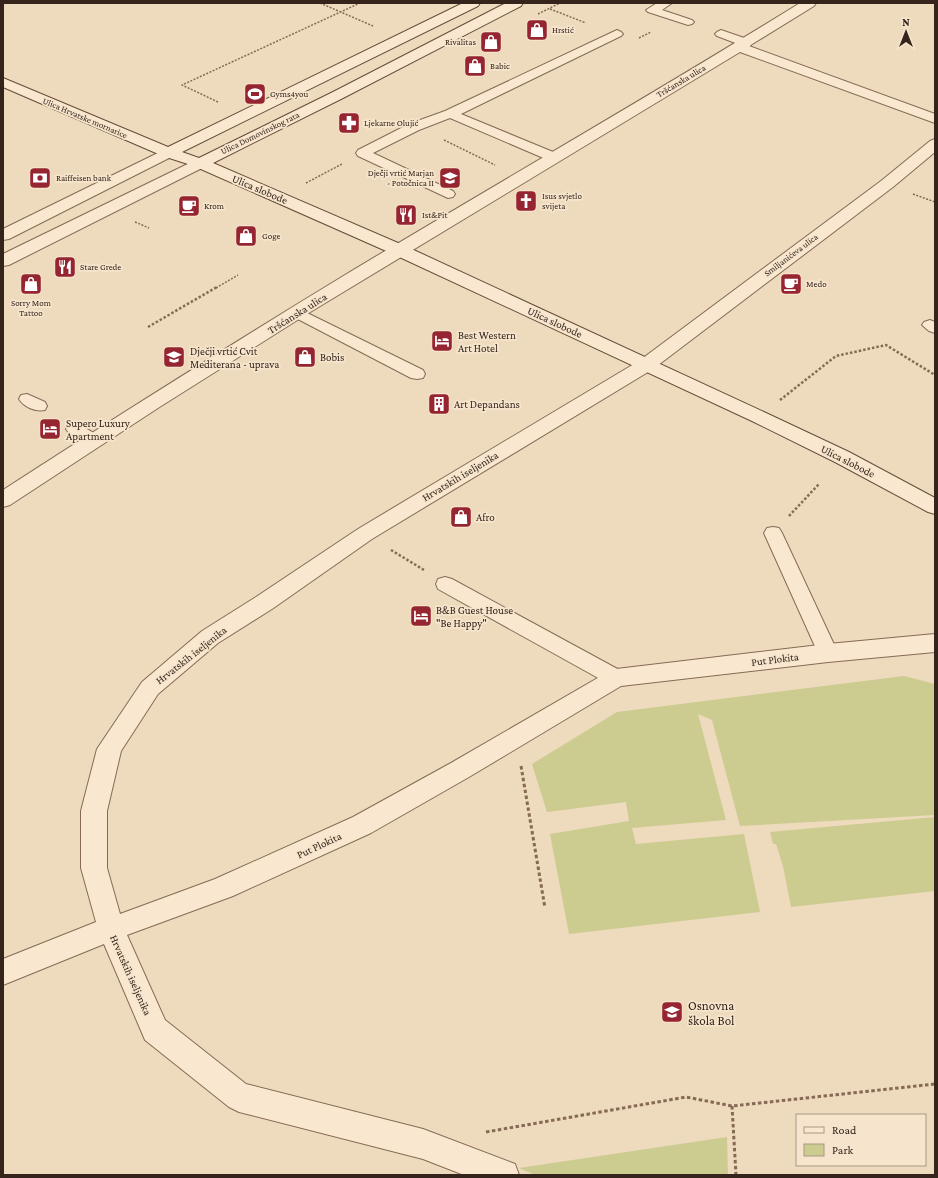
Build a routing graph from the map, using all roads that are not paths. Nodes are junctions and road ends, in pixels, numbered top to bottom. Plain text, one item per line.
1 (473, 3) edge
2 (516, 3) edge
3 (666, 3) edge
4 (808, 3) edge
5 (688, 22) dead end
6 (617, 34) dead end
7 (720, 34) dead end
8 (743, 45) junction
9 (3, 82) edge
10 (450, 114) junction
11 (935, 119) edge
12 (935, 144) edge
13 (168, 153) junction
14 (553, 157) junction
15 (200, 163) junction
16 (448, 194) dead end
17 (3, 235) edge
18 (399, 250) junction
19 (3, 260) edge
20 (297, 313) junction
21 (646, 365) junction
22 (417, 374) dead end
23 (74, 429) dead end
24 (93, 441) junction
25 (3, 500) edge
26 (935, 506) edge
27 (773, 533) road end
28 (445, 584) road end
29 (928, 643) edge
30 (828, 653) junction
31 (616, 678) junction
32 (111, 929) junction
33 (3, 972) edge
34 (504, 1175) edge

1 - 13 street, Ulica Domovinskog rata
2 - 15 street, Ulica Domovinskog rata
3 - 5 lane
4 - 8 street, Tršćanska ulica
6 - 10 lane
7 - 8 lane
8 - 11 street
8 - 14 street, Tršćanska ulica
9 - 13 street, Ulica Hrvatske mornarice
10 - 14 lane
10 - 16 lane
12 - 21 street, Smiljanićeva ulica
13 - 15 street, Ulica slobode
13 - 17 street, Ulica Domovinskog rata
14 - 18 street, Tršćanska ulica
15 - 18 street, Ulica slobode
15 - 19 street, Ulica Domovinskog rata
18 - 20 street, Tršćanska ulica
18 - 21 street, Ulica slobode
20 - 22 lane
20 - 24 street, Tršćanska ulica
21 - 26 street, Ulica slobode
21 - 32 street, Hrvatskih iseljenika
23 - 24 lane
24 - 25 street, Tršćanska ulica
27 - 30 lane
28 - 31 lane
29 - 30 street, Put Plokita
30 - 31 street, Put Plokita
31 - 32 street, Put Plokita
32 - 33 street, Put Plokita
32 - 34 street, Hrvatskih iseljenika

